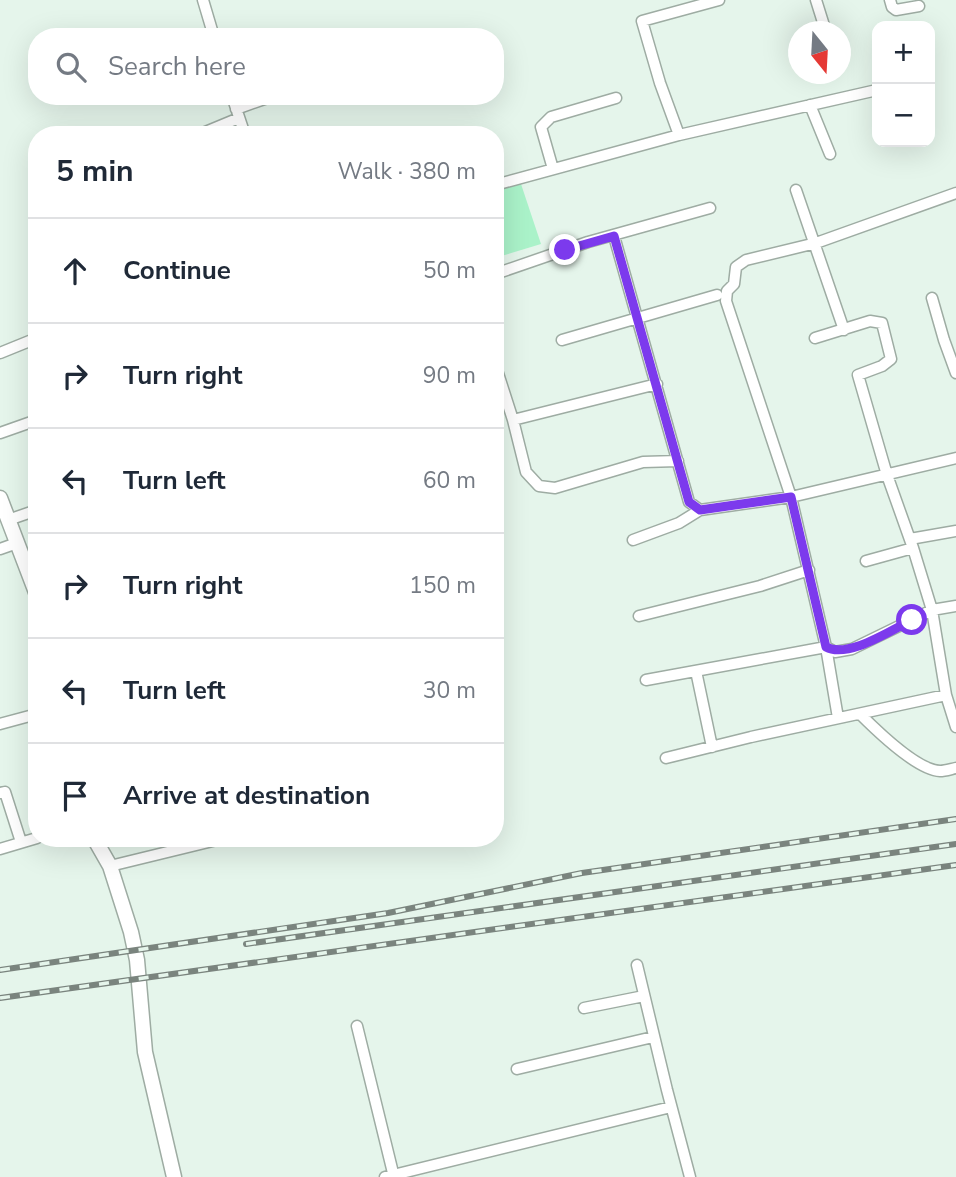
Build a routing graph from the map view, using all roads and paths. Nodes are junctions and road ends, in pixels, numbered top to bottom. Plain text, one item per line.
1 (203, 0) edge
2 (716, 0) edge
3 (816, 0) edge
4 (890, 0) edge
5 (919, 6) dead end
6 (823, 21) edge
7 (211, 28) edge
8 (872, 91) edge
9 (616, 98) dead end
10 (235, 105) edge
11 (254, 105) edge
12 (810, 106) junction
13 (238, 113) junction
14 (214, 126) edge
15 (242, 126) edge
16 (679, 135) junction
17 (830, 154) dead end
18 (553, 169) junction
19 (504, 183) edge
20 (796, 190) dead end
21 (956, 193) edge
22 (710, 208) dead end
23 (614, 236) junction
24 (816, 243) junction
25 (504, 271) edge
26 (717, 295) dead end
27 (932, 298) dead end
28 (638, 318) junction
29 (844, 330) junction
30 (956, 337) edge
31 (815, 338) dead end
32 (562, 340) dead end
33 (944, 340) junction
34 (28, 342) edge
35 (0, 354) edge
36 (956, 373) edge
37 (657, 384) junction
38 (504, 392) edge
39 (513, 421) junction
40 (28, 422) edge
41 (0, 433) edge
42 (956, 458) edge
43 (678, 461) junction
44 (887, 475) junction
45 (791, 497) junction
46 (0, 498) edge
47 (700, 510) junction
48 (28, 513) edge
49 (8, 520) junction
50 (956, 531) edge
51 (633, 540) dead end
52 (17, 543) junction
53 (912, 544) junction
54 (0, 549) edge
55 (866, 561) dead end
56 (809, 570) junction
57 (28, 572) edge
58 (956, 606) edge
59 (932, 610) junction
60 (639, 616) dead end
61 (826, 647) junction
62 (696, 671) junction
63 (646, 680) dead end
64 (946, 695) junction
65 (860, 714) junction
66 (28, 717) edge
67 (838, 719) junction
68 (0, 724) edge
69 (956, 727) edge
70 (712, 747) junction
71 (666, 758) dead end
72 (956, 768) edge
73 (0, 793) edge
74 (28, 840) edge
75 (21, 842) junction
76 (99, 847) edge
77 (188, 847) edge
78 (0, 849) edge
79 (110, 866) junction
80 (637, 965) dead end
81 (644, 996) junction
82 (584, 1008) dead end
83 (357, 1027) dead end
84 (653, 1037) junction
85 (517, 1069) dead end
86 (671, 1107) junction
87 (391, 1176) edge
88 (174, 1177) edge
89 (690, 1177) edge

1 - 7 street
2 - 16 street
3 - 6 street
4 - 5 street
8 - 12 street
9 - 18 street
10 - 13 street
11 - 13 street
12 - 16 street
12 - 17 street
13 - 14 street
13 - 15 street
16 - 18 street
18 - 19 street
20 - 24 street
21 - 24 street
22 - 23 street
23 - 25 street
23 - 28 street
24 - 29 street
24 - 45 street
26 - 28 street
27 - 33 street
28 - 32 street
28 - 37 street
29 - 31 street
29 - 44 street
30 - 33 street
33 - 36 street
34 - 35 street
37 - 39 street
37 - 43 street
38 - 39 street
39 - 43 street
40 - 41 street
42 - 44 street
43 - 47 street
44 - 45 street
44 - 53 street
45 - 47 street
45 - 56 street
46 - 49 street
47 - 51 street
48 - 49 street
49 - 52 street
50 - 53 street
52 - 54 street
52 - 57 street
53 - 55 street
53 - 59 street
56 - 60 street
56 - 61 street
58 - 59 street
59 - 61 street
59 - 64 street
61 - 62 street
61 - 67 street
62 - 63 street
62 - 70 street
64 - 65 street
64 - 69 street
65 - 67 street
65 - 72 street
66 - 68 street
67 - 70 street
70 - 71 street
73 - 75 street
74 - 75 street
75 - 78 street
76 - 79 street
77 - 79 street
79 - 88 street
80 - 81 street
81 - 82 street
81 - 84 street
83 - 87 street
84 - 85 street
84 - 86 street
86 - 87 street
86 - 89 street

